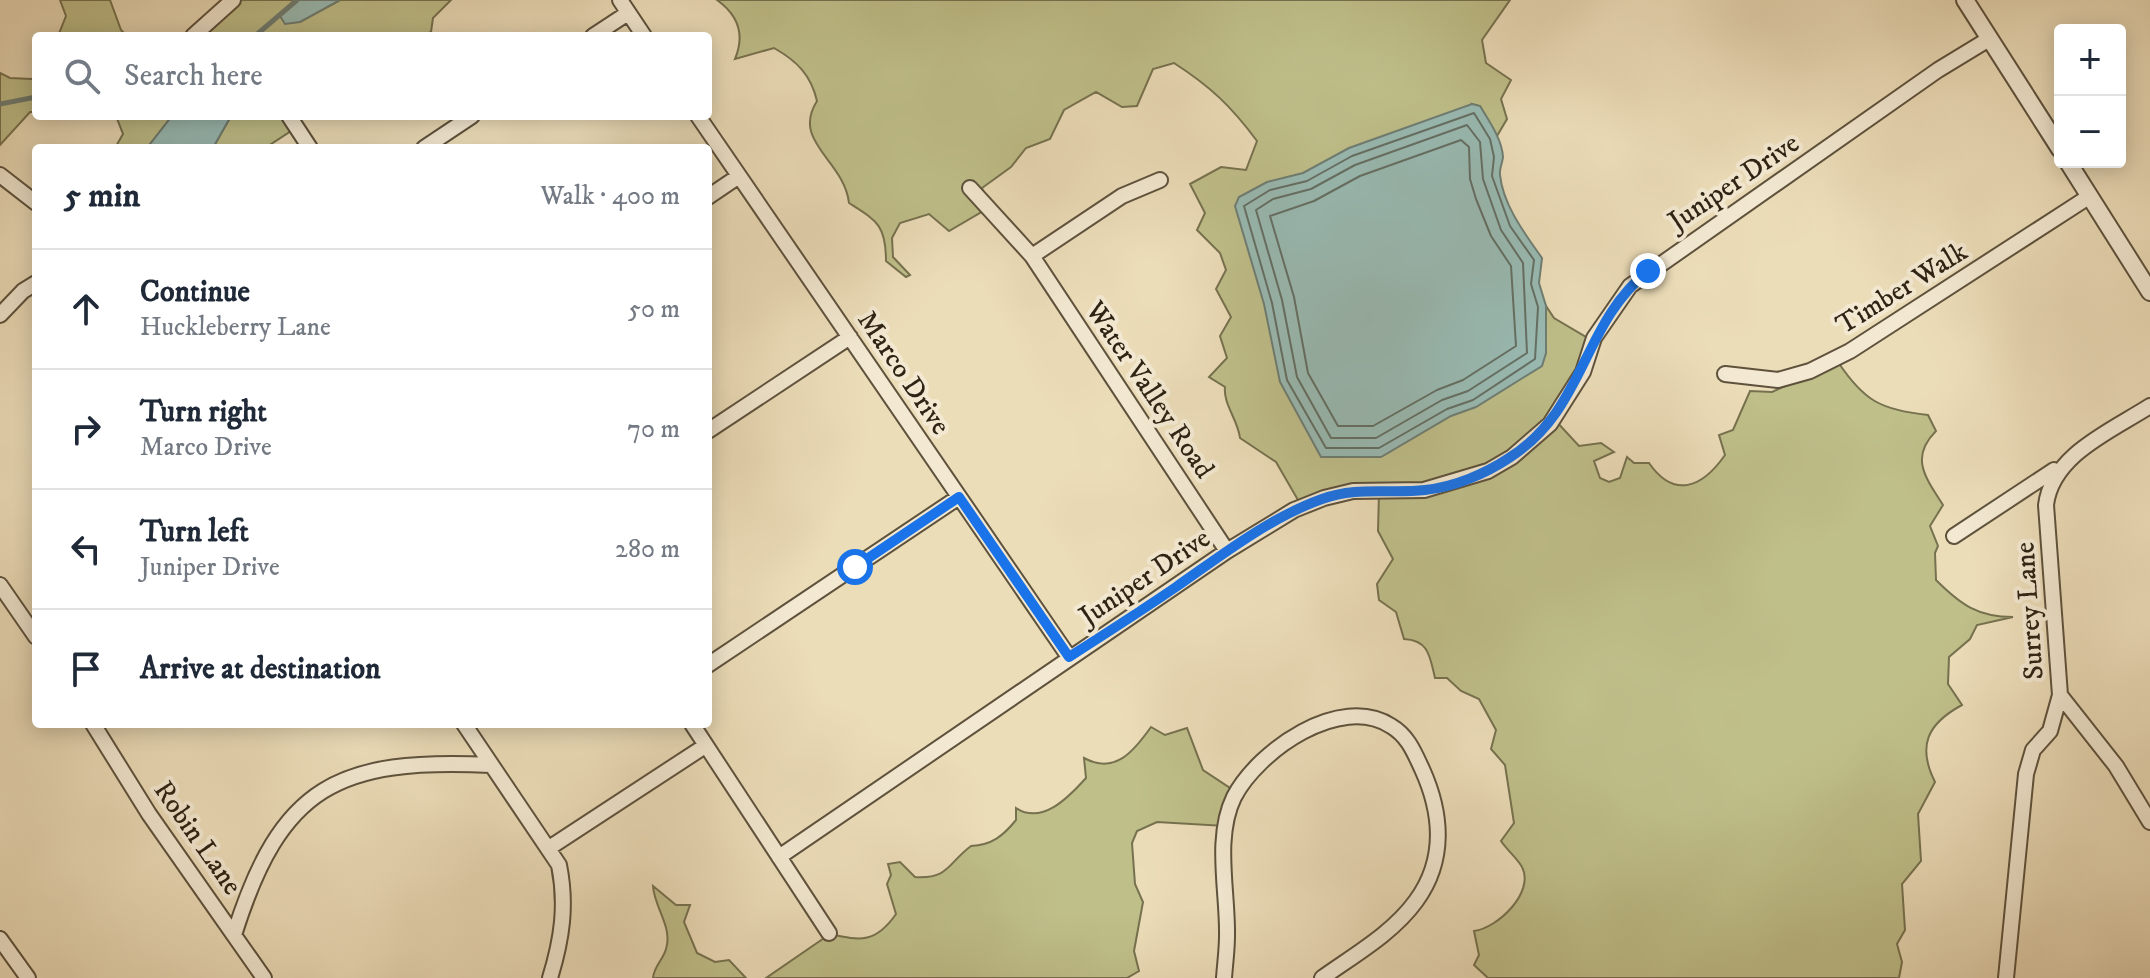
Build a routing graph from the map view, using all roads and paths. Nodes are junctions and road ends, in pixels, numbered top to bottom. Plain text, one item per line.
1 (233, 0) edge
2 (1965, 0) edge
3 (624, 6) edge
4 (197, 32) edge
5 (597, 32) edge
6 (641, 32) edge
7 (1989, 39) junction
8 (292, 120) edge
9 (466, 120) edge
10 (701, 120) edge
11 (2054, 140) edge
12 (307, 144) edge
13 (430, 144) edge
14 (2072, 168) edge
15 (0, 175) edge
16 (739, 176) junction
17 (1160, 180) dead end
18 (970, 188) dead end
19 (712, 194) edge
20 (2090, 196) junction
21 (32, 200) edge
22 (1032, 256) junction
23 (32, 285) edge
24 (2150, 292) edge
25 (0, 315) edge
26 (850, 337) junction
27 (1725, 374) dead end
28 (2150, 406) edge
29 (712, 428) edge
30 (2061, 466) junction
31 (959, 497) junction
32 (1954, 536) dead end
33 (1227, 551) junction
34 (0, 585) edge
35 (31, 620) edge
36 (1069, 657) junction
37 (712, 662) edge
38 (2060, 695) junction
39 (95, 728) edge
40 (467, 728) edge
41 (694, 728) edge
42 (705, 746) junction
43 (491, 765) junction
44 (2150, 822) edge
45 (549, 848) junction
46 (779, 857) junction
47 (829, 933) dead end
48 (234, 935) junction
49 (0, 939) edge
50 (28, 978) edge
51 (264, 978) edge
52 (550, 978) edge
53 (1224, 978) edge
54 (1322, 978) edge
55 (2006, 978) edge

1 - 4 street
2 - 7 street
3 - 5 street
3 - 6 street
7 - 11 street
7 - 33 street, Juniper Drive
8 - 12 street
9 - 13 street
10 - 16 street, Marco Drive
14 - 20 street
15 - 21 street
16 - 19 street
16 - 26 street, Marco Drive
17 - 22 street
18 - 22 street
20 - 24 street
20 - 27 street, Timber Walk
22 - 33 street, Water Valley Road
23 - 25 street
26 - 29 street
26 - 31 street, Marco Drive
28 - 30 street, Surrey Lane
30 - 32 street, Surrey Lane
30 - 38 street, Surrey Lane
31 - 36 street, Marco Drive
31 - 37 street
33 - 36 street, Juniper Drive
34 - 35 street
36 - 46 street, Juniper Drive
38 - 44 street, Surrey Lane
38 - 55 street
39 - 48 street, Robin Lane
40 - 43 street
41 - 42 street
42 - 45 street
42 - 46 street
43 - 45 street
43 - 48 street
45 - 52 street
46 - 47 street
48 - 51 street, Robin Lane
49 - 50 street
53 - 54 street

